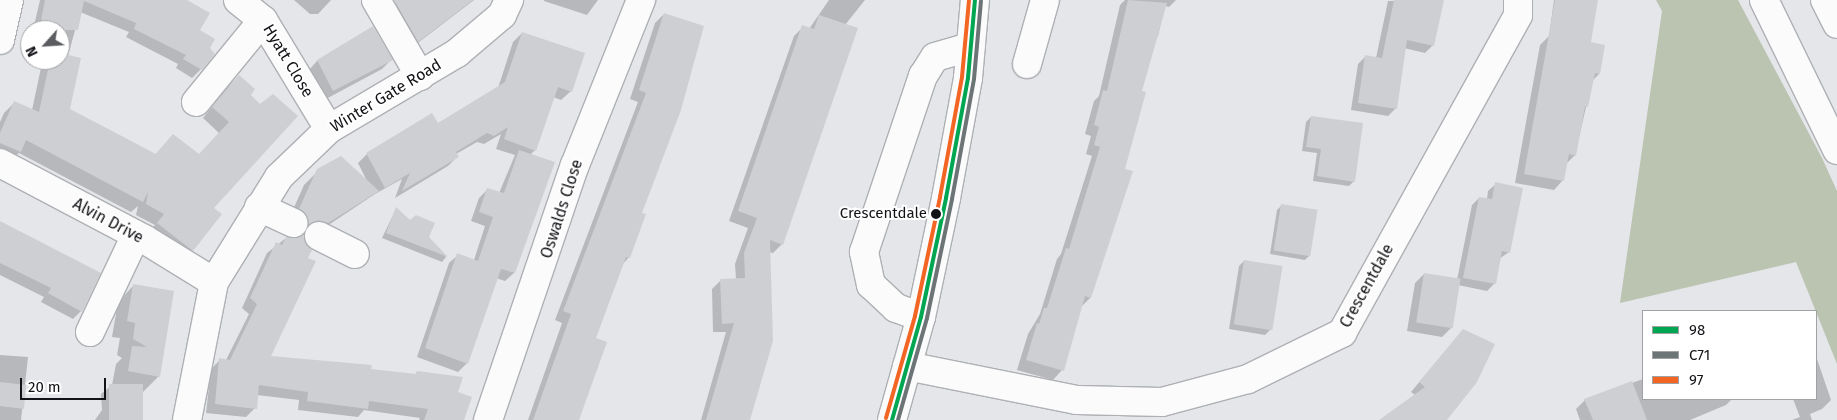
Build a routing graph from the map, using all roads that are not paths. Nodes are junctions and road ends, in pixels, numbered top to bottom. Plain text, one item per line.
1 (9, 0) edge
2 (238, 0) edge
3 (376, 0) edge
4 (509, 0) edge
5 (641, 0) edge
6 (976, 0) edge
7 (1045, 0) edge
8 (1518, 0) edge
9 (1764, 0) edge
10 (1825, 0) edge
11 (263, 20) junction
12 (1837, 24) edge
13 (0, 40) edge
14 (971, 47) junction
15 (1027, 64) dead end
16 (420, 76) junction
17 (196, 102) dead end
18 (329, 130) junction
19 (1837, 150) edge
20 (0, 163) edge
21 (259, 207) junction
22 (293, 223) dead end
23 (136, 235) junction
24 (319, 236) dead end
25 (355, 254) dead end
26 (214, 282) junction
27 (921, 317) junction
28 (90, 332) dead end
29 (906, 366) junction
30 (187, 420) edge
31 (488, 420) edge
32 (892, 420) edge

1 - 13 main road
2 - 11 main road, Hyatt Close
3 - 16 main road
4 - 16 main road, Winter Gate Road
5 - 31 main road, Oswalds Close
6 - 14 main road
7 - 15 main road
8 - 29 main road, Crescentdale
9 - 19 main road
10 - 12 main road
11 - 17 main road
11 - 18 main road, Hyatt Close
14 - 27 main road
14 - 27 main road
16 - 18 main road, Winter Gate Road
18 - 21 main road, Winter Gate Road
20 - 23 main road, Alvin Drive
21 - 22 main road
21 - 26 main road, Winter Gate Road
23 - 26 main road, Alvin Drive
23 - 28 main road
24 - 25 main road
26 - 30 main road, Winter Gate Road
27 - 29 main road
29 - 32 main road

